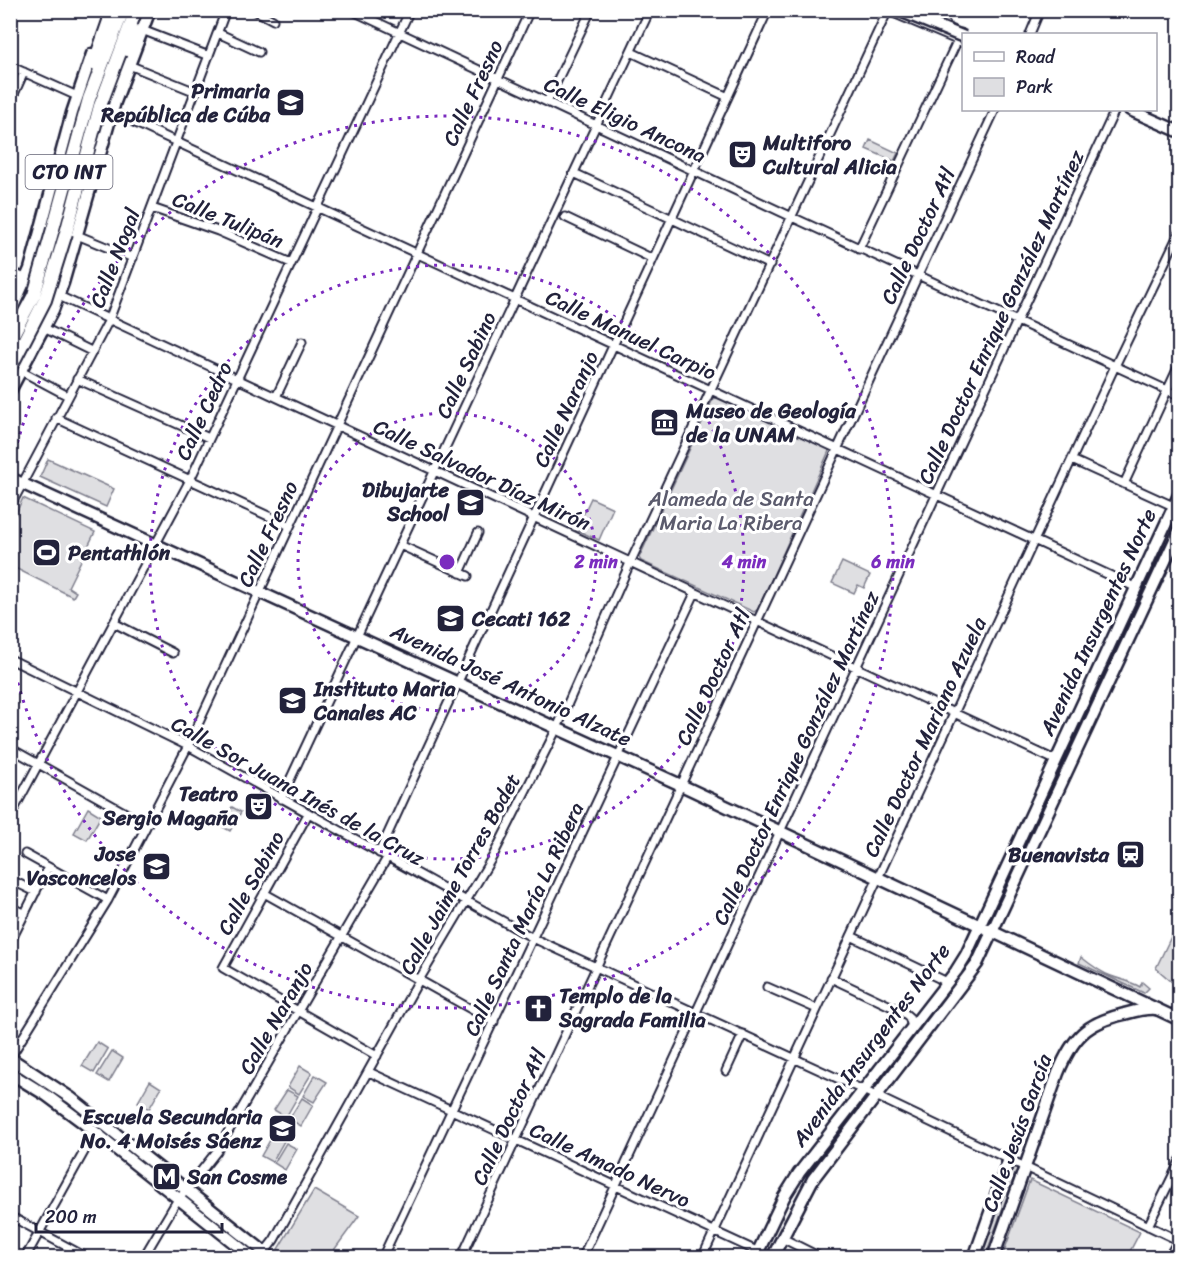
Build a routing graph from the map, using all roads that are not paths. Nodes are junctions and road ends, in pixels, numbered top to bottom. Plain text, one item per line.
1 (108, 10) edge
2 (123, 10) edge
3 (136, 10) edge
4 (150, 10) edge
5 (226, 10) edge
6 (254, 10) edge
7 (351, 10) edge
8 (410, 10) edge
9 (530, 10) edge
10 (591, 10) edge
11 (650, 10) edge
12 (768, 10) edge
13 (914, 10) edge
14 (1041, 10) edge
15 (890, 11) edge
16 (273, 20) dead end
17 (142, 30) junction
18 (218, 33) junction
19 (399, 33) junction
20 (1030, 33) edge
21 (961, 38) edge
22 (631, 51) junction
23 (259, 52) dead end
24 (209, 56) junction
25 (129, 65) junction
26 (11, 68) edge
27 (24, 72) junction
28 (498, 79) junction
29 (106, 90) junction
30 (196, 92) junction
31 (728, 97) junction
32 (83, 98) junction
33 (548, 102) junction
34 (10, 103) edge
35 (995, 111) edge
36 (1117, 111) edge
37 (1119, 111) edge
38 (1132, 111) edge
39 (1142, 111) edge
40 (112, 112) junction
41 (597, 126) junction
42 (1179, 127) edge
43 (1179, 132) edge
44 (1179, 136) edge
45 (178, 143) junction
46 (694, 171) junction
47 (574, 173) junction
48 (318, 207) junction
49 (153, 208) junction
50 (565, 217) dead end
51 (792, 218) junction
52 (672, 219) junction
53 (1179, 231) edge
54 (65, 232) junction
55 (1177, 241) edge
56 (859, 249) junction
57 (35, 253) junction
58 (417, 253) junction
59 (133, 258) junction
60 (653, 259) junction
61 (291, 263) junction
62 (770, 265) junction
63 (10, 271) edge
64 (918, 275) junction
65 (26, 280) junction
66 (59, 297) junction
67 (516, 299) junction
68 (10, 314) edge
69 (109, 320) junction
70 (1017, 321) junction
71 (44, 328) junction
72 (10, 340) edge
73 (302, 342) dead end
74 (614, 344) junction
75 (91, 351) junction
76 (1179, 363) edge
77 (1115, 366) junction
78 (16, 370) edge
79 (77, 379) junction
80 (236, 380) junction
81 (1167, 390) junction
82 (10, 391) edge
83 (712, 391) junction
84 (68, 396) junction
85 (1179, 396) edge
86 (276, 397) junction
87 (56, 418) junction
88 (337, 426) junction
89 (209, 438) junction
90 (837, 450) junction
91 (1072, 460) junction
92 (435, 471) junction
93 (10, 478) edge
94 (190, 480) junction
95 (23, 482) junction
96 (1124, 484) junction
97 (1179, 493) edge
98 (936, 495) junction
99 (1173, 506) junction
100 (10, 507) edge
101 (534, 518) junction
102 (290, 526) junction
103 (1179, 529) edge
104 (478, 532) dead end
105 (1035, 541) junction
106 (155, 543) junction
107 (400, 545) junction
108 (630, 563) junction
109 (460, 573) junction
110 (468, 576) dead end
111 (1135, 587) junction
112 (259, 591) junction
113 (694, 593) junction
114 (114, 623) junction
115 (756, 623) junction
116 (359, 636) junction
117 (173, 653) dead end
118 (10, 659) edge
119 (856, 669) junction
120 (457, 682) junction
121 (77, 693) junction
122 (954, 714) junction
123 (557, 728) junction
124 (188, 746) junction
125 (10, 748) edge
126 (619, 756) junction
127 (1055, 760) junction
128 (39, 764) junction
129 (681, 785) junction
130 (281, 799) junction
131 (308, 814) junction
132 (10, 817) edge
133 (147, 825) junction
134 (780, 832) junction
135 (379, 853) junction
136 (25, 854) dead end
137 (387, 858) junction
138 (48, 867) junction
139 (877, 879) junction
140 (11, 880) edge
141 (36, 892) junction
142 (264, 893) junction
143 (108, 900) junction
144 (466, 902) junction
145 (10, 907) edge
146 (25, 914) junction
147 (979, 926) junction
148 (993, 932) junction
149 (851, 936) junction
150 (342, 937) junction
151 (12, 938) edge
152 (533, 938) junction
153 (596, 968) junction
154 (831, 978) junction
155 (419, 980) junction
156 (947, 982) junction
157 (767, 987) dead end
158 (817, 1009) junction
159 (1156, 1009) junction
160 (298, 1012) junction
161 (696, 1012) junction
162 (1179, 1020) edge
163 (494, 1022) junction
164 (912, 1027) junction
165 (743, 1034) junction
166 (377, 1056) junction
167 (10, 1058) edge
168 (794, 1058) junction
169 (726, 1071) dead end
170 (369, 1072) junction
171 (10, 1073) edge
172 (863, 1090) junction
173 (876, 1096) junction
174 (452, 1110) junction
175 (95, 1132) junction
176 (516, 1140) junction
177 (1009, 1160) junction
178 (1179, 1161) edge
179 (1025, 1167) junction
180 (615, 1186) junction
181 (186, 1189) junction
182 (178, 1198) junction
183 (10, 1216) edge
184 (1148, 1226) junction
185 (39, 1232) junction
186 (714, 1232) junction
187 (782, 1238) junction
188 (1179, 1241) edge
189 (266, 1255) edge
190 (756, 1255) edge
191 (25, 1257) edge
192 (88, 1257) edge
193 (143, 1257) edge
194 (253, 1257) edge
195 (382, 1257) edge
196 (462, 1257) edge
197 (582, 1257) edge
198 (702, 1257) edge
199 (772, 1257) edge
200 (822, 1257) edge
201 (974, 1257) edge
202 (993, 1257) edge
203 (1168, 1257) edge

1 - 32 highway
2 - 32 highway, CTO INT
3 - 29 highway, CTO INT
4 - 17 main road, CTO INT
5 - 18 street, Calle Nogal
6 - 16 street
7 - 19 street, Calle Eligio Ancona
8 - 19 street, Calle Cedro
9 - 28 street, Calle Fresno
10 - 33 street
11 - 22 street, Calle Sabino
12 - 31 street, Calle Naranjo
13 - 21 street
14 - 20 street
15 - 21 main road, bridge
15 - 51 street, Calle Jaime Torres Bodet
17 - 24 street
17 - 25 main road, CTO INT
17 - 29 highway
18 - 23 street
18 - 24 street, Calle Nogal
19 - 28 street, Calle Eligio Ancona
19 - 48 street, Calle Cedro
21 - 56 street
22 - 31 street
22 - 41 street, Calle Sabino
24 - 30 street, Calle Nogal
25 - 30 street
25 - 40 main road, CTO INT
26 - 27 street
27 - 32 street
27 - 34 street
28 - 33 street, Calle Eligio Ancona
28 - 58 street, Calle Fresno
29 - 54 highway, CTO INT
30 - 45 street, Calle Nogal
31 - 46 street, Calle Naranjo
32 - 54 highway, CTO INT
32 - 57 main road, CTO INT
33 - 41 street, Calle Eligio Ancona
35 - 64 street, Calle Doctor Atl
36 - 70 street, Calle Doctor Enrique González Martínez
37 - 44 street
38 - 43 main road
39 - 42 street
40 - 45 street, Calle Manuel Carpio
40 - 54 main road, CTO INT
41 - 46 street, Calle Eligio Ancona
41 - 47 street, Calle Sabino
45 - 48 street, Calle Manuel Carpio
45 - 49 street, Calle Nogal
46 - 51 street, Calle Eligio Ancona
46 - 52 street, Calle Naranjo
47 - 52 street
47 - 67 street, Calle Sabino
48 - 58 street, Calle Manuel Carpio
48 - 61 street, Calle Cedro
49 - 59 street, Calle Nogal
49 - 61 street, Calle Tulipán
50 - 60 street
51 - 56 street, Calle Eligio Ancona
51 - 62 street, Calle Jaime Torres Bodet
52 - 60 street, Calle Naranjo
52 - 62 street
53 - 55 street, Calle Doctor Mariano Azuela
54 - 59 street
54 - 66 main road, CTO INT
54 - 72 highway, CTO INT, bridge
54 - 78 highway, CTO INT, bridge
55 - 77 street, Calle Doctor Mariano Azuela
56 - 64 street, Calle Eligio Ancona
57 - 63 main road
57 - 65 main road, CTO INT
58 - 67 street, Calle Manuel Carpio
58 - 88 street, Calle Fresno
59 - 69 street, Calle Nogal
60 - 74 street, Calle Naranjo
61 - 80 street, Calle Cedro
62 - 83 street, Calle Jaime Torres Bodet
63 - 65 main road
64 - 70 street, Calle Eligio Ancona
64 - 90 street, Calle Doctor Atl
65 - 66 main road
65 - 68 main road, CTO INT
66 - 69 street, Calle Salvador Díaz Mirón
66 - 71 main road, CTO INT
67 - 74 street, Calle Manuel Carpio
67 - 92 street, Calle Sabino
69 - 75 street, Calle Nogal
69 - 80 street, Calle Salvador Díaz Mirón
70 - 77 street, Calle Eligio Ancona
70 - 98 street, Calle Doctor Enrique González Martínez
71 - 75 street
71 - 78 main road, CTO INT
73 - 86 street
74 - 83 street, Calle Manuel Carpio
74 - 101 street, Calle Naranjo
75 - 79 street, Calle Nogal
76 - 81 street
77 - 81 street, Calle Eligio Ancona
77 - 91 street, Calle Doctor Mariano Azuela
78 - 82 main road, CTO INT
78 - 84 street
79 - 84 street, Calle Nogal
79 - 89 street
80 - 86 street, Calle Salvador Díaz Mirón
80 - 89 street, Calle Cedro
81 - 85 street, Calle Eligio Ancona
81 - 96 street
83 - 90 street, Calle Manuel Carpio
83 - 108 street, Calle Jaime Torres Bodet
84 - 87 street, Calle Nogal
86 - 88 street, Calle Salvador Díaz Mirón
87 - 94 street
87 - 95 street, Calle Nogal
88 - 92 street, Calle Salvador Díaz Mirón
88 - 102 street, Calle Fresno
89 - 94 street, Calle Cedro
90 - 98 street, Calle Manuel Carpio
90 - 115 street, Calle Doctor Atl
91 - 96 street
91 - 105 street, Calle Doctor Mariano Azuela
92 - 101 street, Calle Salvador Díaz Mirón
92 - 107 street, Calle Sabino
93 - 95 main road, Avenida José Antonio Alzate
94 - 102 street
94 - 106 street, Calle Cedro
95 - 100 street, Calle Nogal
95 - 106 main road, Avenida José Antonio Alzate
96 - 99 street
97 - 99 main road, Avenida Insurgentes Norte
98 - 105 street, Calle Manuel Carpio
98 - 119 street, Calle Doctor Enrique González Martínez
99 - 111 main road, Avenida Insurgentes Norte
101 - 108 street, Calle Salvador Díaz Mirón
101 - 120 street, Calle Naranjo
102 - 112 street, Calle Fresno
103 - 148 main road, Avenida Insurgentes Norte
104 - 109 street
105 - 111 street, Calle Manuel Carpio
105 - 122 street, Calle Doctor Mariano Azuela
106 - 112 main road, Avenida José Antonio Alzate
106 - 114 street, Calle Cedro
107 - 109 street
107 - 116 street, Calle Sabino
108 - 113 street, Calle Salvador Díaz Mirón
108 - 123 street, Calle Jaime Torres Bodet
109 - 110 street
111 - 127 main road, Avenida Insurgentes Norte
112 - 116 main road, Avenida José Antonio Alzate
112 - 124 street, Calle Fresno
113 - 115 street, Calle Salvador Díaz Mirón
113 - 126 street, Calle Santa María La Ribera
114 - 117 street
114 - 121 street, Calle Cedro
115 - 119 street, Calle Salvador Díaz Mirón
115 - 129 street, Calle Doctor Atl
116 - 120 main road, Avenida José Antonio Alzate
116 - 130 street, Calle Sabino
118 - 121 street, Calle Sor Juana Inés de la Cruz
119 - 122 street, Calle Salvador Díaz Mirón
119 - 134 street, Calle Doctor Enrique González Martínez
120 - 123 main road, Avenida José Antonio Alzate
120 - 135 street, Calle Naranjo
121 - 124 street, Calle Sor Juana Inés de la Cruz
121 - 128 street, Calle Cedro
122 - 127 street, Calle Salvador Díaz Mirón
122 - 139 street, Calle Doctor Mariano Azuela
123 - 126 main road, Avenida José Antonio Alzate
123 - 144 street, Calle Jaime Torres Bodet
124 - 130 street, Calle Sor Juana Inés de la Cruz
124 - 133 street, Calle Fresno
125 - 128 street
126 - 129 main road, Avenida José Antonio Alzate
126 - 152 street, Calle Santa María La Ribera
127 - 147 main road, Avenida Insurgentes Norte
128 - 132 street, Calle Cedro
128 - 133 street
129 - 134 main road, Avenida José Antonio Alzate
129 - 153 street, Calle Doctor Atl
130 - 131 street, Calle Sor Juana Inés de la Cruz
131 - 135 street, Calle Sor Juana Inés de la Cruz
131 - 142 street, Calle Sabino
133 - 143 street, Calle Fresno
134 - 139 main road, Avenida José Antonio Alzate
134 - 161 street, Calle Doctor Enrique González Martínez
135 - 137 street, Calle Sor Juana Inés de la Cruz
136 - 138 street
137 - 144 street, Calle Sor Juana Inés de la Cruz
137 - 150 street, Calle Naranjo
138 - 141 street
138 - 143 street
139 - 147 main road, Avenida José Antonio Alzate
139 - 149 street, Calle Doctor Mariano Azuela
140 - 141 street
141 - 146 street
142 - 150 street
142 - 160 street, Calle Sabino
143 - 167 street, Calle Fresno
144 - 152 street, Calle Sor Juana Inés de la Cruz
144 - 155 street, Calle Jaime Torres Bodet
145 - 146 street
146 - 151 street
147 - 148 main road, Avenida José Antonio Alzate
147 - 156 main road, Avenida Insurgentes Norte
148 - 159 main road, Avenida José Antonio Alzate
148 - 173 main road, Avenida Insurgentes Norte
149 - 154 street, Calle Doctor Mariano Azuela
149 - 156 street
150 - 155 street
150 - 160 street, Calle Naranjo
152 - 153 street, Calle Sor Juana Inés de la Cruz
152 - 163 street, Calle Santa María La Ribera
153 - 161 street, Calle Sor Juana Inés de la Cruz
153 - 176 street, Calle Doctor Atl
154 - 158 street, Calle Doctor Mariano Azuela
154 - 164 street
155 - 163 street
155 - 166 street, Calle Jaime Torres Bodet
156 - 164 main road, Avenida Insurgentes Norte
157 - 158 street
158 - 168 street, Calle Doctor Mariano Azuela
159 - 162 main road, Avenida José Antonio Alzate
159 - 179 main road, Calle Jesús García
160 - 166 street
160 - 181 street, Calle Naranjo
161 - 165 street, Calle Sor Juana Inés de la Cruz
161 - 180 street, Calle Doctor Enrique González Martínez
163 - 174 street, Calle Santa María La Ribera
164 - 172 main road, Avenida Insurgentes Norte
165 - 168 street, Calle Sor Juana Inés de la Cruz
165 - 169 street
166 - 170 street, Calle Jaime Torres Bodet
167 - 181 main road
168 - 172 street, Calle Sor Juana Inés de la Cruz
168 - 186 street, Calle Doctor Mariano Azuela
170 - 174 street, Calle Amado Nervo
170 - 189 street, Calle Jaime Torres Bodet
171 - 175 main road
172 - 173 street, Calle Sor Juana Inés de la Cruz
172 - 190 main road, Avenida Insurgentes Norte
173 - 177 street, Calle Sor Juana Inés de la Cruz
173 - 187 main road, Avenida Insurgentes Norte
174 - 176 street, Calle Amado Nervo
174 - 195 street, Calle Santa María La Ribera
175 - 182 main road
175 - 185 street
176 - 180 street, Calle Amado Nervo
176 - 196 street, Calle Doctor Atl
177 - 179 street, Calle Sor Juana Inés de la Cruz
177 - 201 main road, Calle Jesús García
178 - 184 street
179 - 184 street, Calle Sor Juana Inés de la Cruz
179 - 202 main road, Calle Jesús García
180 - 186 street, Calle Amado Nervo
180 - 197 street, Calle Doctor Enrique González Martínez
181 - 182 street, Calle Naranjo
181 - 189 main road
182 - 193 street, Calle Naranjo
182 - 194 main road
183 - 185 street
184 - 188 street, Calle Sor Juana Inés de la Cruz
185 - 191 street
185 - 192 street
186 - 190 street, Calle Amado Nervo
186 - 198 street, Calle Doctor Mariano Azuela
187 - 199 main road, Avenida Insurgentes Norte
187 - 200 street
188 - 203 street
190 - 199 street, Calle Amado Nervo

